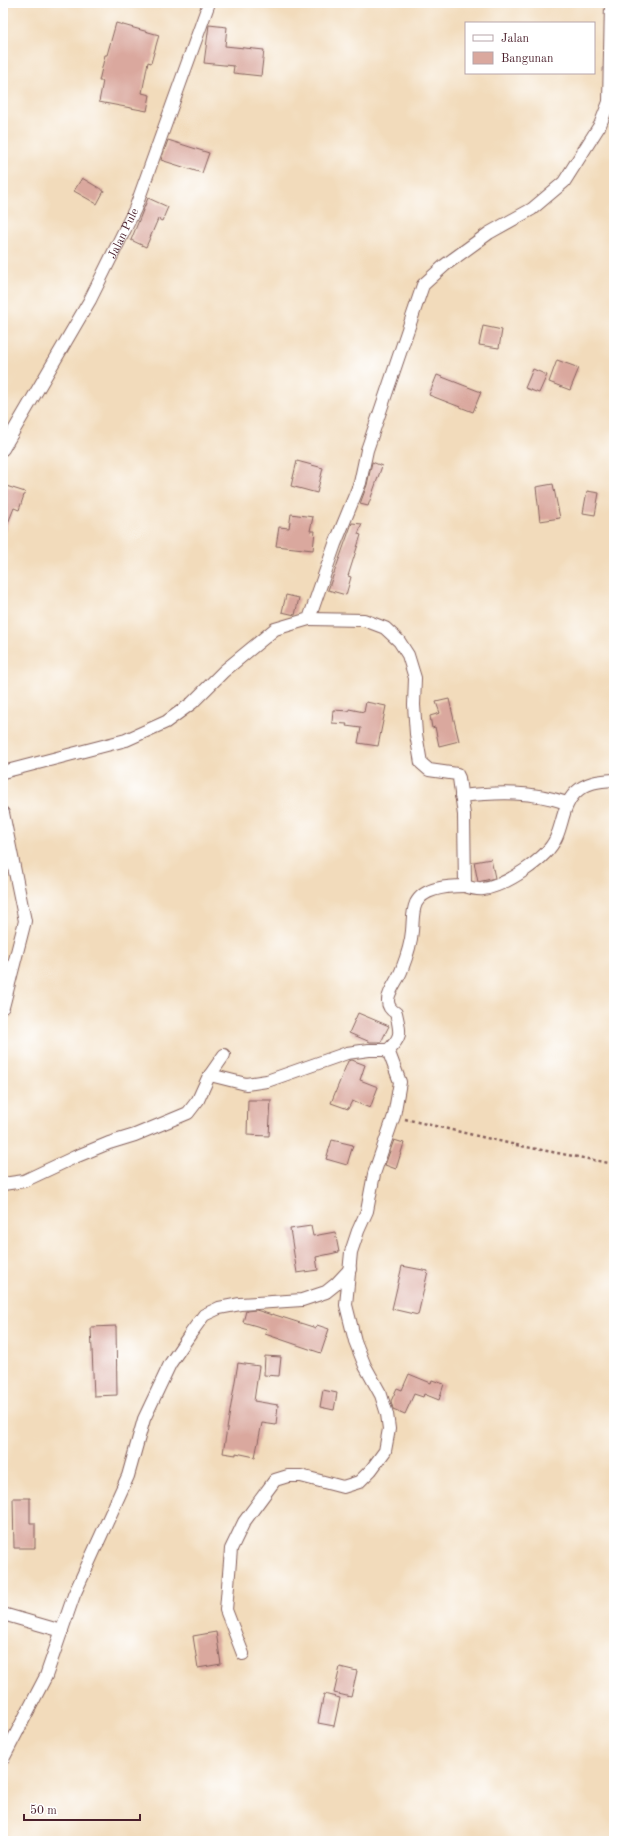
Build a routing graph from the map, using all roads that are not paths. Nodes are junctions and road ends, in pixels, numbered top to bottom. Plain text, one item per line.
1 (209, 3) edge
2 (611, 3) edge
3 (3, 449) edge
4 (309, 619) junction
5 (3, 772) edge
6 (614, 780) edge
7 (462, 796) junction
8 (567, 803) junction
9 (3, 813) edge
10 (465, 886) junction
11 (3, 1007) edge
12 (388, 1050) junction
13 (224, 1055) dead end
14 (210, 1075) junction
15 (3, 1184) edge
16 (350, 1269) junction
17 (3, 1614) edge
18 (62, 1631) junction
19 (243, 1654) dead end
20 (3, 1759) edge

1 - 3 street, Jalan Pule
2 - 4 street
4 - 5 street
4 - 7 street
6 - 8 street
7 - 8 street
7 - 10 street
8 - 10 street
9 - 11 street
10 - 12 street
12 - 14 street
12 - 16 street
13 - 14 street
14 - 15 street
16 - 18 street
16 - 19 street
17 - 18 street
18 - 20 street

